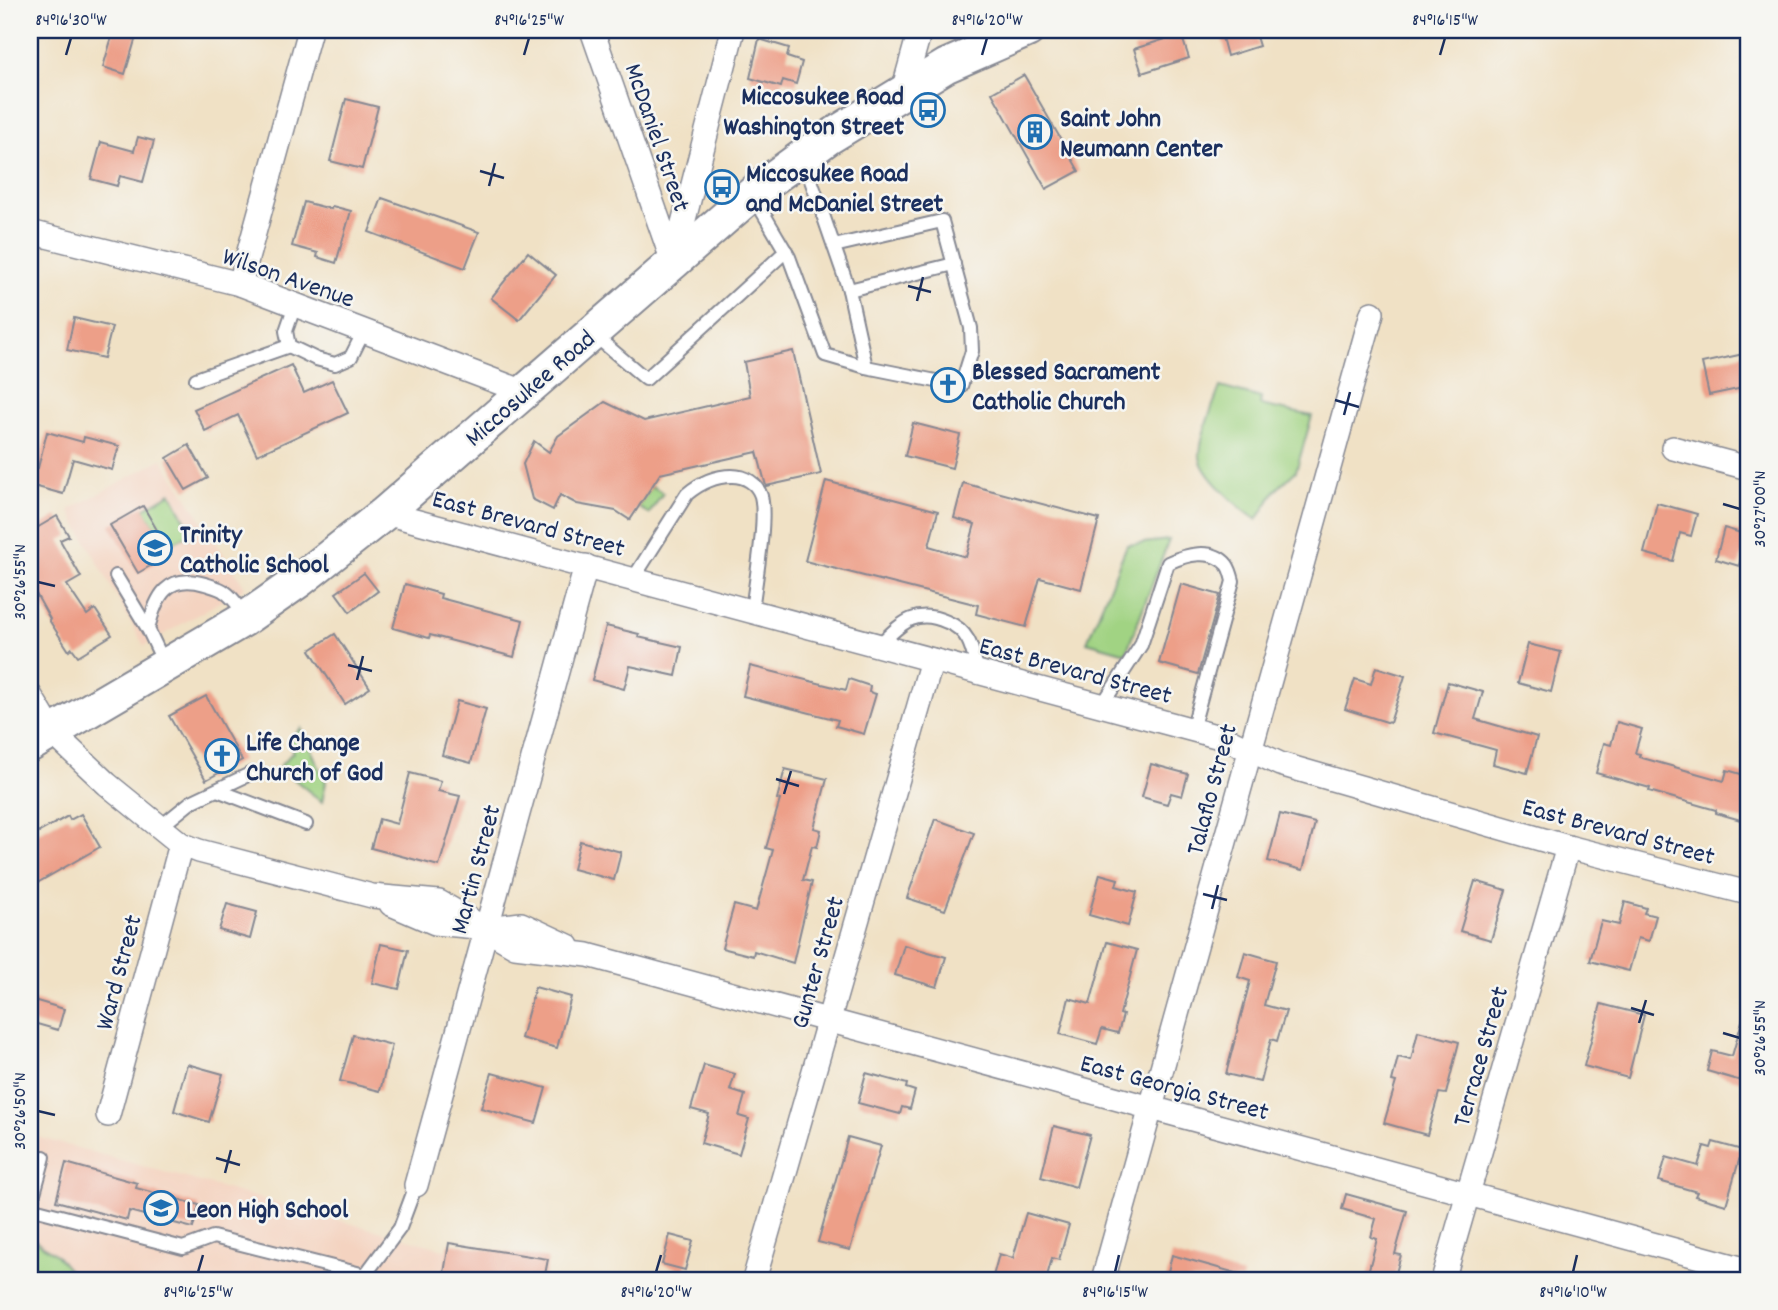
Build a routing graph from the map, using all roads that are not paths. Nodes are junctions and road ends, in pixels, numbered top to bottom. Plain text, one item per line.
1 (310, 30) edge
2 (593, 30) edge
3 (733, 30) edge
4 (920, 30) edge
5 (1028, 30) edge
6 (903, 90) junction
7 (803, 156) junction
8 (752, 194) junction
9 (30, 232) edge
10 (834, 246) junction
11 (786, 251) junction
12 (673, 262) junction
13 (954, 264) junction
14 (240, 284) junction
15 (849, 290) junction
16 (295, 305) junction
17 (1372, 313) dead end
18 (363, 331) junction
19 (592, 332) junction
20 (289, 346) junction
21 (866, 367) junction
22 (196, 379) dead end
23 (524, 392) junction
24 (1672, 448) dead end
25 (1748, 468) edge
26 (386, 513) junction
27 (586, 566) junction
28 (116, 576) dead end
29 (633, 579) junction
30 (752, 611) junction
31 (247, 617) junction
32 (148, 629) junction
33 (879, 645) junction
34 (932, 660) junction
35 (165, 666) junction
36 (978, 672) junction
37 (30, 695) edge
38 (1102, 705) junction
39 (1192, 730) junction
40 (41, 739) edge
41 (1250, 750) junction
42 (252, 773) dead end
43 (216, 790) junction
44 (306, 824) dead end
45 (159, 828) junction
46 (181, 844) junction
47 (1568, 847) junction
48 (1748, 893) edge
49 (487, 928) junction
50 (828, 1020) junction
51 (1151, 1108) junction
52 (108, 1115) dead end
53 (44, 1157) dead end
54 (416, 1185) joint
55 (1468, 1192) junction
56 (30, 1208) edge
57 (1748, 1270) edge
58 (754, 1280) edge
59 (1103, 1280) edge
60 (1443, 1280) edge

1 - 14 street
2 - 12 street, McDaniel Street
3 - 12 street
4 - 6 street
5 - 6 street, Miccosukee Road
6 - 7 street, Miccosukee Road
7 - 8 street, Miccosukee Road
7 - 10 lane
8 - 11 lane
8 - 12 street, Miccosukee Road
9 - 14 street, Wilson Avenue
10 - 13 lane
10 - 15 lane
11 - 19 lane
11 - 21 lane
12 - 19 street, Miccosukee Road
13 - 15 lane
13 - 21 lane
14 - 16 street, Wilson Avenue
15 - 21 lane
16 - 18 street, Wilson Avenue
16 - 20 lane
17 - 41 street, Talaflo Street
18 - 20 lane
18 - 23 street, Wilson Avenue
19 - 23 street, Miccosukee Road
20 - 22 lane
23 - 26 street, Miccosukee Road
24 - 25 street
26 - 27 street, East Brevard Street
26 - 31 street, Miccosukee Road
27 - 29 street, East Brevard Street
27 - 49 street, Martin Street
28 - 32 lane
29 - 30 street, East Brevard Street
29 - 30 lane
30 - 33 street, East Brevard Street
31 - 32 lane
31 - 35 street, Miccosukee Road
32 - 35 lane
33 - 34 street, East Brevard Street
33 - 36 lane
34 - 36 street, East Brevard Street
34 - 50 street, Gunter Street
35 - 40 street, Miccosukee Road
36 - 38 street, East Brevard Street
37 - 40 street, East Georgia Street
38 - 39 street, East Brevard Street
38 - 39 lane
39 - 41 street, East Brevard Street
40 - 45 street, East Georgia Street
41 - 47 street, East Brevard Street
41 - 51 street, Talaflo Street
42 - 43 lane
43 - 44 lane
43 - 45 lane
45 - 46 street, East Georgia Street
46 - 49 street, East Georgia Street
46 - 52 street, Ward Street
47 - 48 street, East Brevard Street
47 - 55 street, Terrace Street
49 - 50 street, East Georgia Street
49 - 54 street, Martin Street
50 - 51 street, East Georgia Street
50 - 58 street, Gunter Street
51 - 55 street, East Georgia Street
51 - 59 street, Talaflo Street
53 - 56 lane
54 - 56 lane
55 - 57 street, East Georgia Street
55 - 60 street, Terrace Street

